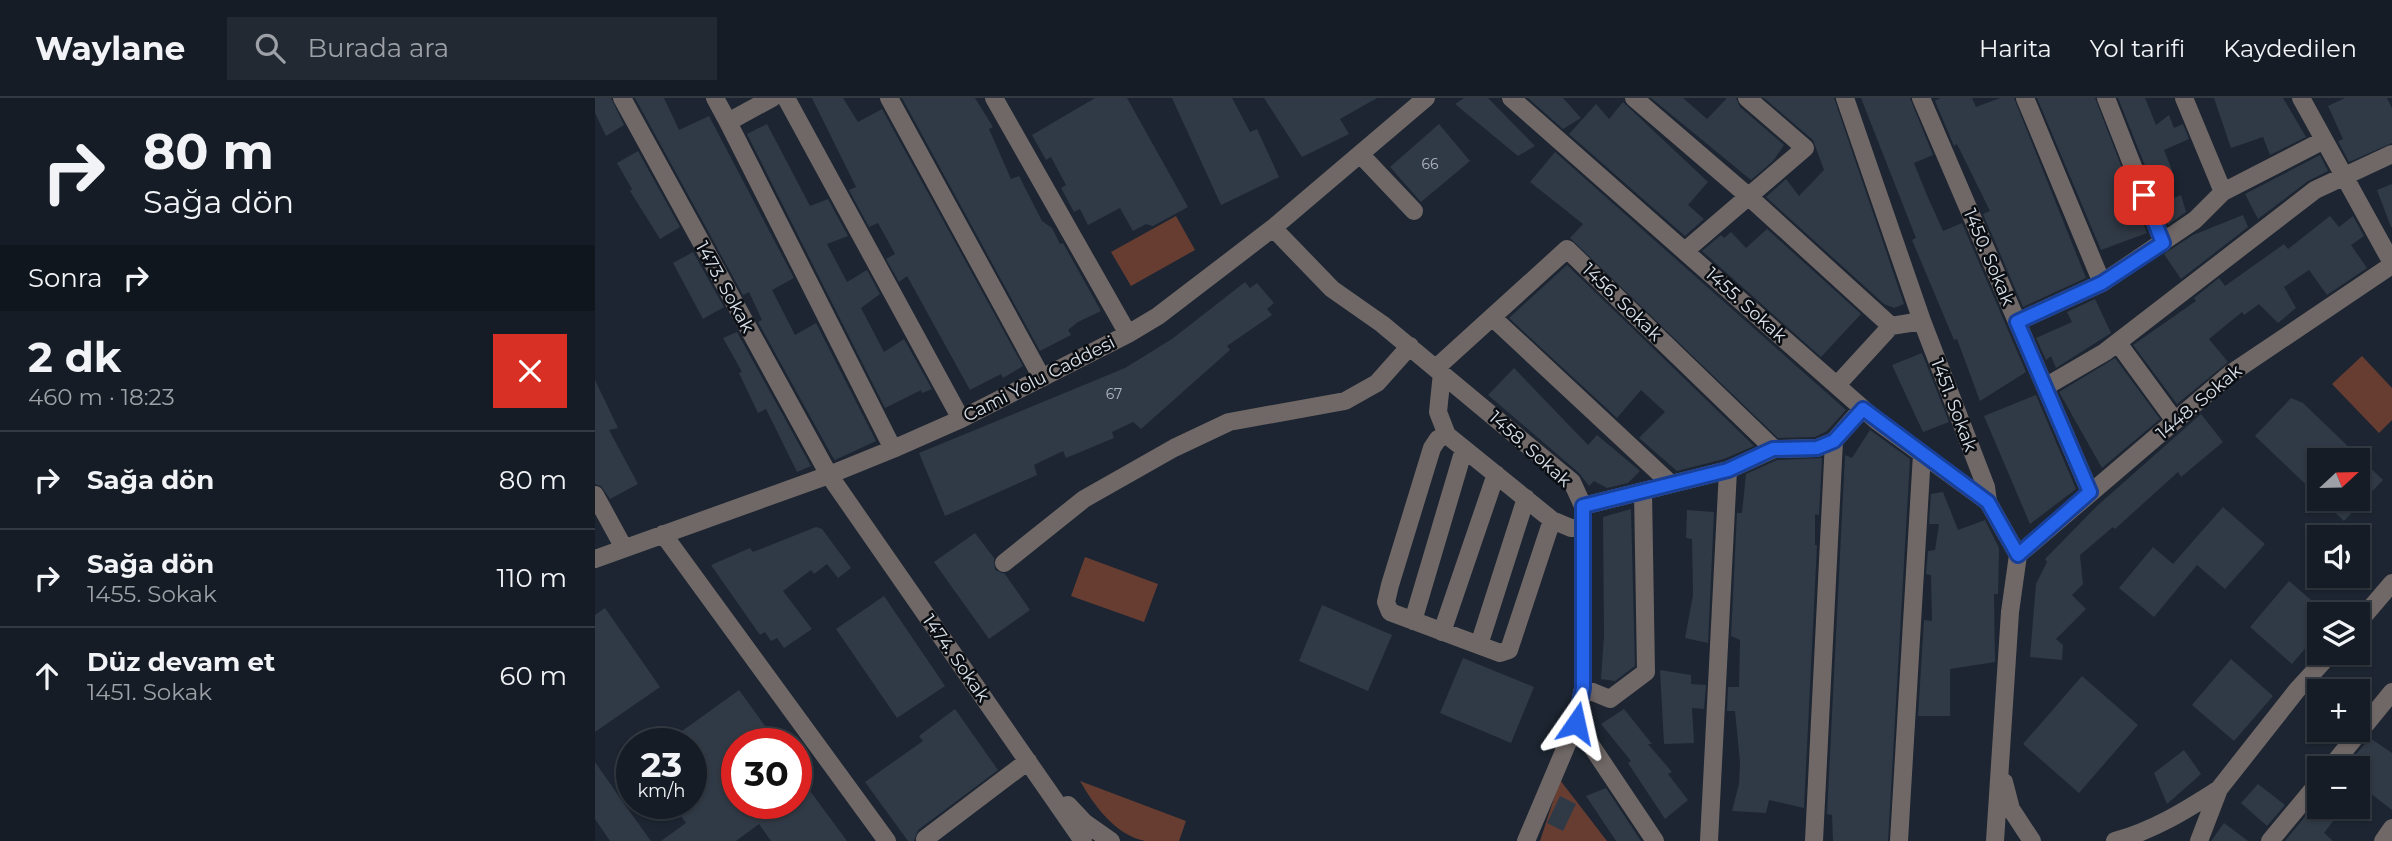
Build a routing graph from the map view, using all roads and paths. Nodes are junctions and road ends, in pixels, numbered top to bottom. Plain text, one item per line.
1 (622, 98) edge
2 (715, 98) edge
3 (772, 98) edge
4 (786, 98) edge
5 (889, 98) edge
6 (994, 98) edge
7 (1426, 98) edge
8 (1511, 98) edge
9 (1634, 98) edge
10 (1747, 98) edge
11 (1845, 98) edge
12 (1921, 98) edge
13 (2025, 98) edge
14 (2106, 98) edge
15 (2184, 98) edge
16 (2301, 98) edge
17 (728, 122) junction
18 (2324, 139) junction
19 (1360, 153) junction
20 (2392, 154) edge
21 (2343, 177) junction
22 (2223, 192) junction
23 (1747, 195) junction
24 (1414, 211) dead end
25 (1273, 228) junction
26 (2163, 243) junction
27 (1686, 250) junction
28 (2392, 264) edge
29 (2102, 283) junction
30 (1493, 318) junction
31 (1922, 321) junction
32 (2017, 322) junction
33 (1891, 326) junction
34 (1128, 334) junction
35 (2118, 343) junction
36 (1410, 346) junction
37 (1439, 370) junction
38 (1042, 378) junction
39 (1836, 385) junction
40 (2045, 387) junction
41 (1863, 409) junction
42 (961, 419) junction
43 (2175, 421) junction
44 (1447, 435) junction
45 (1834, 441) junction
46 (893, 449) junction
47 (1464, 449) junction
48 (1773, 449) junction
49 (1921, 454) junction
50 (1728, 470) junction
51 (1496, 474) junction
52 (829, 475) junction
53 (1671, 483) junction
54 (1643, 491) junction
55 (2090, 492) junction
56 (595, 495) edge
57 (1526, 498) junction
58 (1988, 502) junction
59 (1583, 506) junction
60 (1552, 520) junction
61 (1583, 527) junction
62 (663, 534) junction
63 (624, 548) junction
64 (2018, 555) junction
65 (595, 559) edge
66 (1005, 563) dead end
67 (2392, 583) edge
68 (2370, 609) edge
69 (1413, 621) junction
70 (1442, 632) junction
71 (1479, 645) junction
72 (2320, 665) edge
73 (1583, 688) junction
74 (2392, 692) edge
75 (1576, 723) junction
76 (2340, 756) edge
77 (1028, 761) junction
78 (2002, 771) junction
79 (2219, 789) junction
80 (2307, 796) edge
81 (2392, 828) edge
82 (925, 839) dead end
83 (887, 841) edge
84 (1083, 841) edge
85 (1111, 841) edge
86 (1526, 841) edge
87 (1655, 841) edge
88 (1709, 841) edge
89 (1814, 841) edge
90 (1899, 841) edge
91 (1995, 841) edge
92 (2032, 841) edge
93 (2115, 841) edge
94 (2199, 841) edge
95 (2270, 841) edge
96 (2383, 841) edge

1 - 52 street, 1473. Sokak
2 - 17 street
3 - 17 street
4 - 42 street
5 - 38 street
6 - 34 street
7 - 19 street, Cami Yolu Caddesi
8 - 27 street, 1455. Sokak
9 - 23 street
10 - 23 street
11 - 31 street, 1451. Sokak
12 - 32 street, 1450. Sokak
13 - 29 street
14 - 26 street
15 - 22 street
16 - 18 street
17 - 46 street
18 - 21 street
18 - 22 street
19 - 24 street
19 - 25 street, Cami Yolu Caddesi
20 - 21 street
21 - 28 street
21 - 35 street
22 - 26 street
23 - 27 street
23 - 33 street
25 - 34 street, Cami Yolu Caddesi
25 - 36 street, 1458. Sokak
26 - 29 street
27 - 39 street, 1455. Sokak
28 - 43 street, 1448. Sokak
29 - 32 street
30 - 37 street, 1456. Sokak
30 - 48 street, 1456. Sokak
30 - 53 street
31 - 33 street
31 - 58 street, 1451. Sokak
32 - 40 street, 1450. Sokak
33 - 39 street
34 - 38 street, Cami Yolu Caddesi
35 - 40 street
35 - 43 street
36 - 37 street, 1458. Sokak
36 - 66 street
37 - 44 street
37 - 59 street, 1458. Sokak
38 - 42 street, Cami Yolu Caddesi
39 - 41 street, 1455. Sokak
40 - 55 street, 1450. Sokak
41 - 45 street
41 - 49 street, 1455. Sokak
42 - 46 street, Cami Yolu Caddesi
43 - 55 street, 1448. Sokak
44 - 47 street
44 - 69 street
45 - 48 street
45 - 89 street
46 - 52 street, Cami Yolu Caddesi
47 - 51 street
47 - 69 street
48 - 50 street
49 - 58 street, 1455. Sokak
49 - 90 street
50 - 53 street
50 - 88 street
51 - 57 street
51 - 70 street
52 - 62 street, Cami Yolu Caddesi
52 - 77 street, 1474. Sokak
53 - 54 street
54 - 59 street
54 - 73 street
55 - 64 street, 1448. Sokak
56 - 63 street
57 - 60 street
57 - 71 street
58 - 64 street, 1451. Sokak
59 - 61 street
60 - 61 street
60 - 71 street
61 - 73 street
62 - 63 street, Cami Yolu Caddesi
62 - 83 street
63 - 65 street, Cami Yolu Caddesi
64 - 78 street
67 - 68 street
69 - 70 street
70 - 71 street
72 - 79 street
73 - 75 street
74 - 76 street
75 - 86 street
75 - 87 street
77 - 82 street
77 - 84 street, 1474. Sokak
77 - 85 street
78 - 91 street
78 - 92 street
79 - 93 street
79 - 94 street
80 - 95 street
81 - 96 street

